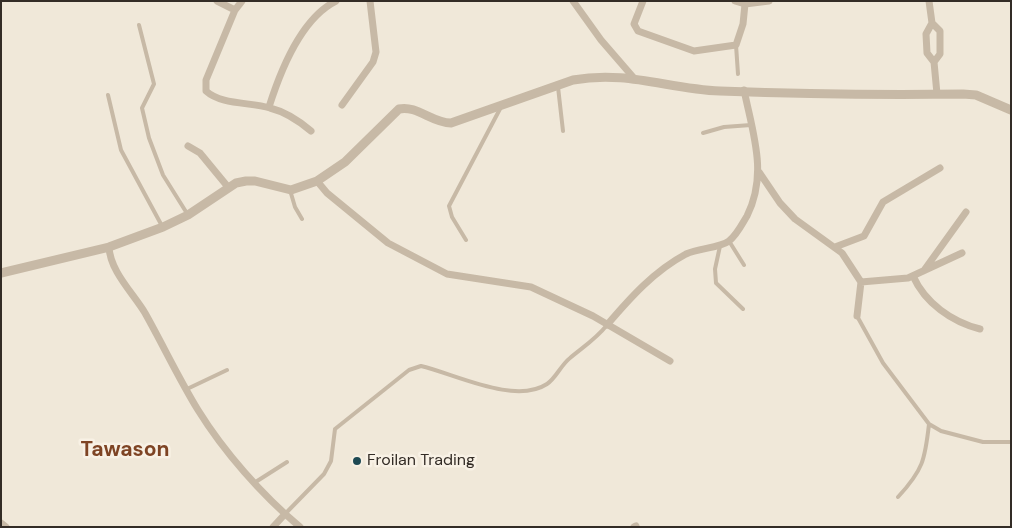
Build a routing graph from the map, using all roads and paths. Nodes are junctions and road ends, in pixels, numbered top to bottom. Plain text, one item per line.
1 (217, 1) edge
2 (242, 1) edge
3 (336, 1) edge
4 (370, 1) edge
5 (573, 1) edge
6 (643, 1) edge
7 (735, 1) edge
8 (769, 1) edge
9 (929, 1) edge
10 (745, 4) junction
11 (234, 10) junction
12 (932, 22) junction
13 (139, 25) dead end
14 (736, 45) junction
15 (934, 62) junction
16 (738, 74) dead end
17 (633, 77) junction
18 (557, 85) junction
19 (744, 90) junction
20 (937, 94) junction
21 (108, 95) dead end
22 (342, 105) dead end
23 (502, 105) junction
24 (269, 107) junction
25 (1011, 110) edge
26 (751, 125) junction
27 (311, 131) dead end
28 (563, 131) dead end
29 (703, 132) dead end
30 (188, 146) dead end
31 (940, 168) dead end
32 (759, 171) junction
33 (317, 182) junction
34 (228, 187) junction
35 (290, 190) junction
36 (966, 212) dead end
37 (188, 215) junction
38 (302, 218) dead end
39 (163, 228) junction
40 (466, 240) dead end
41 (728, 241) junction
42 (720, 245) junction
43 (835, 247) junction
44 (109, 248) junction
45 (962, 254) dead end
46 (744, 266) dead end
47 (924, 270) junction
48 (1, 273) edge
49 (913, 276) junction
50 (861, 282) junction
51 (743, 309) dead end
52 (858, 316) joint
53 (607, 325) junction
54 (980, 329) dead end
55 (670, 361) dead end
56 (227, 370) dead end
57 (187, 389) junction
58 (929, 424) junction
59 (1011, 442) edge
60 (286, 462) dead end
61 (254, 483) junction
62 (898, 497) dead end
63 (285, 514) junction
64 (1, 523) edge
65 (6, 527) edge
66 (273, 527) edge
67 (300, 527) edge

1 - 11 street
2 - 11 street
3 - 24 street
4 - 22 street
5 - 17 street
6 - 14 street
7 - 10 street
8 - 10 street
9 - 12 street
10 - 14 street
11 - 24 street
12 - 15 street
12 - 15 street
13 - 37 lane
14 - 16 lane
15 - 20 street
17 - 18 street
17 - 19 street
18 - 23 street
18 - 28 lane
19 - 20 street
19 - 26 street
20 - 25 street
21 - 39 lane
23 - 33 street
23 - 40 lane
24 - 27 street
26 - 29 lane
26 - 32 street
30 - 34 street
31 - 43 street
32 - 41 street
32 - 43 street
33 - 35 street
33 - 53 street
34 - 35 street
34 - 37 street
35 - 38 lane
36 - 47 street
37 - 39 street
39 - 44 street
41 - 42 street
41 - 46 lane
42 - 51 lane
42 - 53 street
43 - 50 street
44 - 48 street
44 - 57 street
45 - 47 street
47 - 49 street
49 - 50 street
49 - 54 street
50 - 52 street
52 - 58 lane
53 - 55 street
53 - 63 lane
56 - 57 lane
57 - 61 street
58 - 59 lane
58 - 62 lane
60 - 61 lane
61 - 63 street
63 - 66 street
63 - 67 street
64 - 65 street

